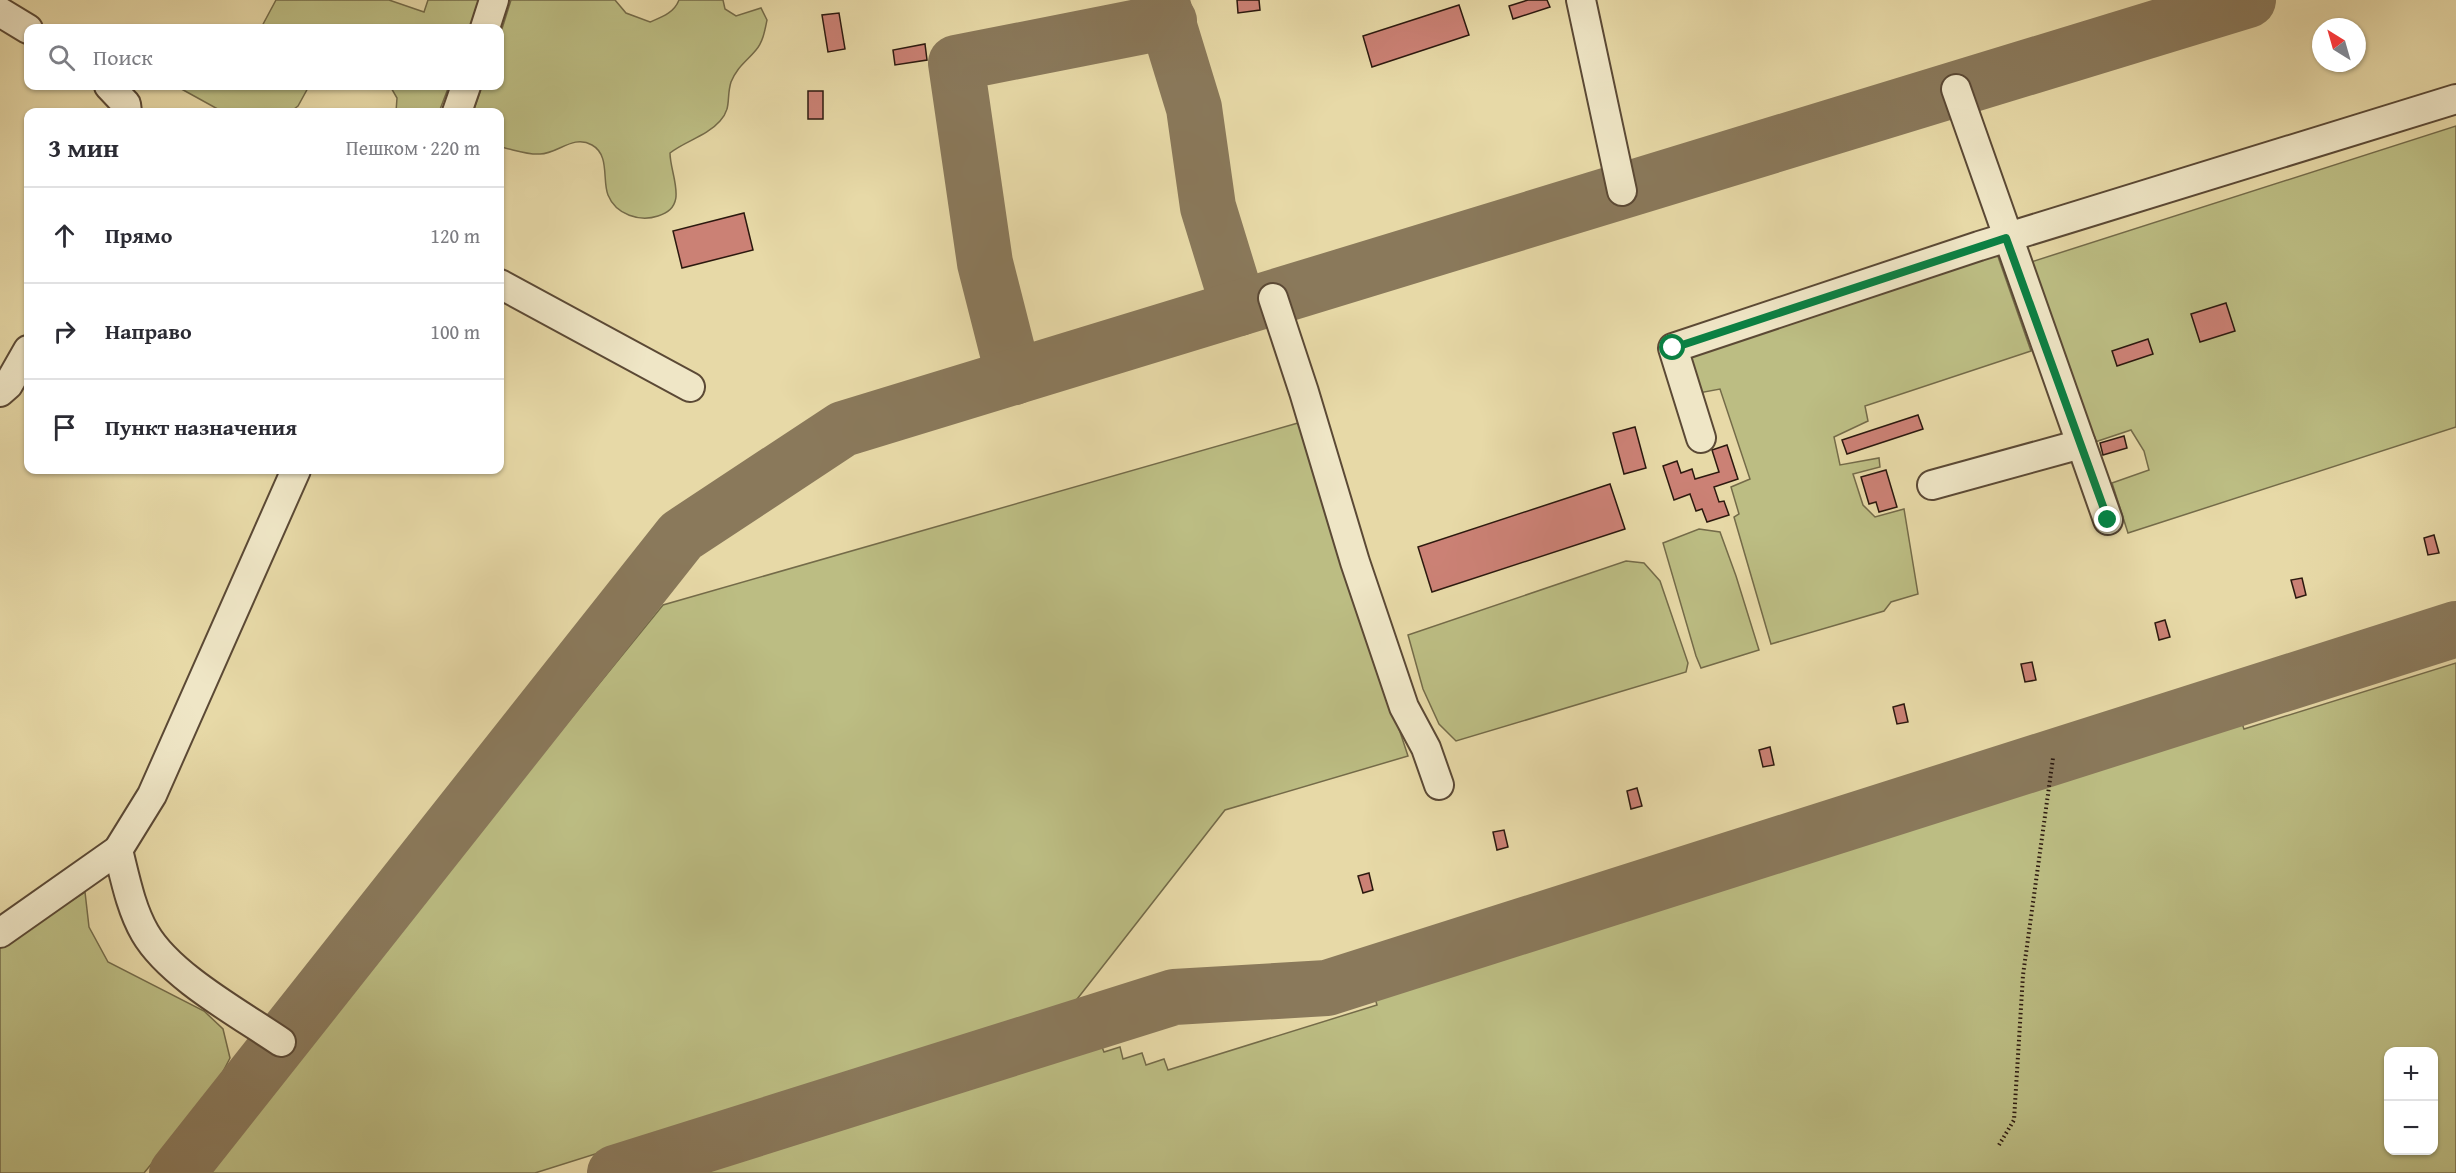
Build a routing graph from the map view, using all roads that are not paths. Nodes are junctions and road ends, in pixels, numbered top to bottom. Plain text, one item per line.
1 (494, 0) edge
2 (1581, 0) edge
3 (0, 12) edge
4 (486, 24) edge
5 (24, 27) edge
6 (1956, 89) dead end
7 (113, 90) edge
8 (465, 90) edge
9 (2456, 99) edge
10 (126, 108) edge
11 (458, 108) edge
12 (1622, 191) dead end
13 (2006, 238) junction
14 (504, 286) edge
15 (1273, 298) dead end
16 (24, 357) edge
17 (690, 387) dead end
18 (0, 392) edge
19 (1701, 438) dead end
20 (2081, 444) junction
21 (294, 474) edge
22 (1932, 486) dead end
23 (2108, 520) dead end
24 (1439, 785) dead end
25 (118, 850) junction
26 (0, 933) edge
27 (281, 1041) dead end

1 - 4 lane
2 - 12 lane
3 - 5 lane
6 - 13 lane
7 - 10 lane
8 - 11 lane
9 - 13 lane
13 - 19 lane
13 - 20 lane
14 - 17 lane
15 - 24 lane
16 - 18 lane
20 - 22 lane
20 - 23 lane
21 - 25 lane
25 - 26 lane
25 - 27 lane

